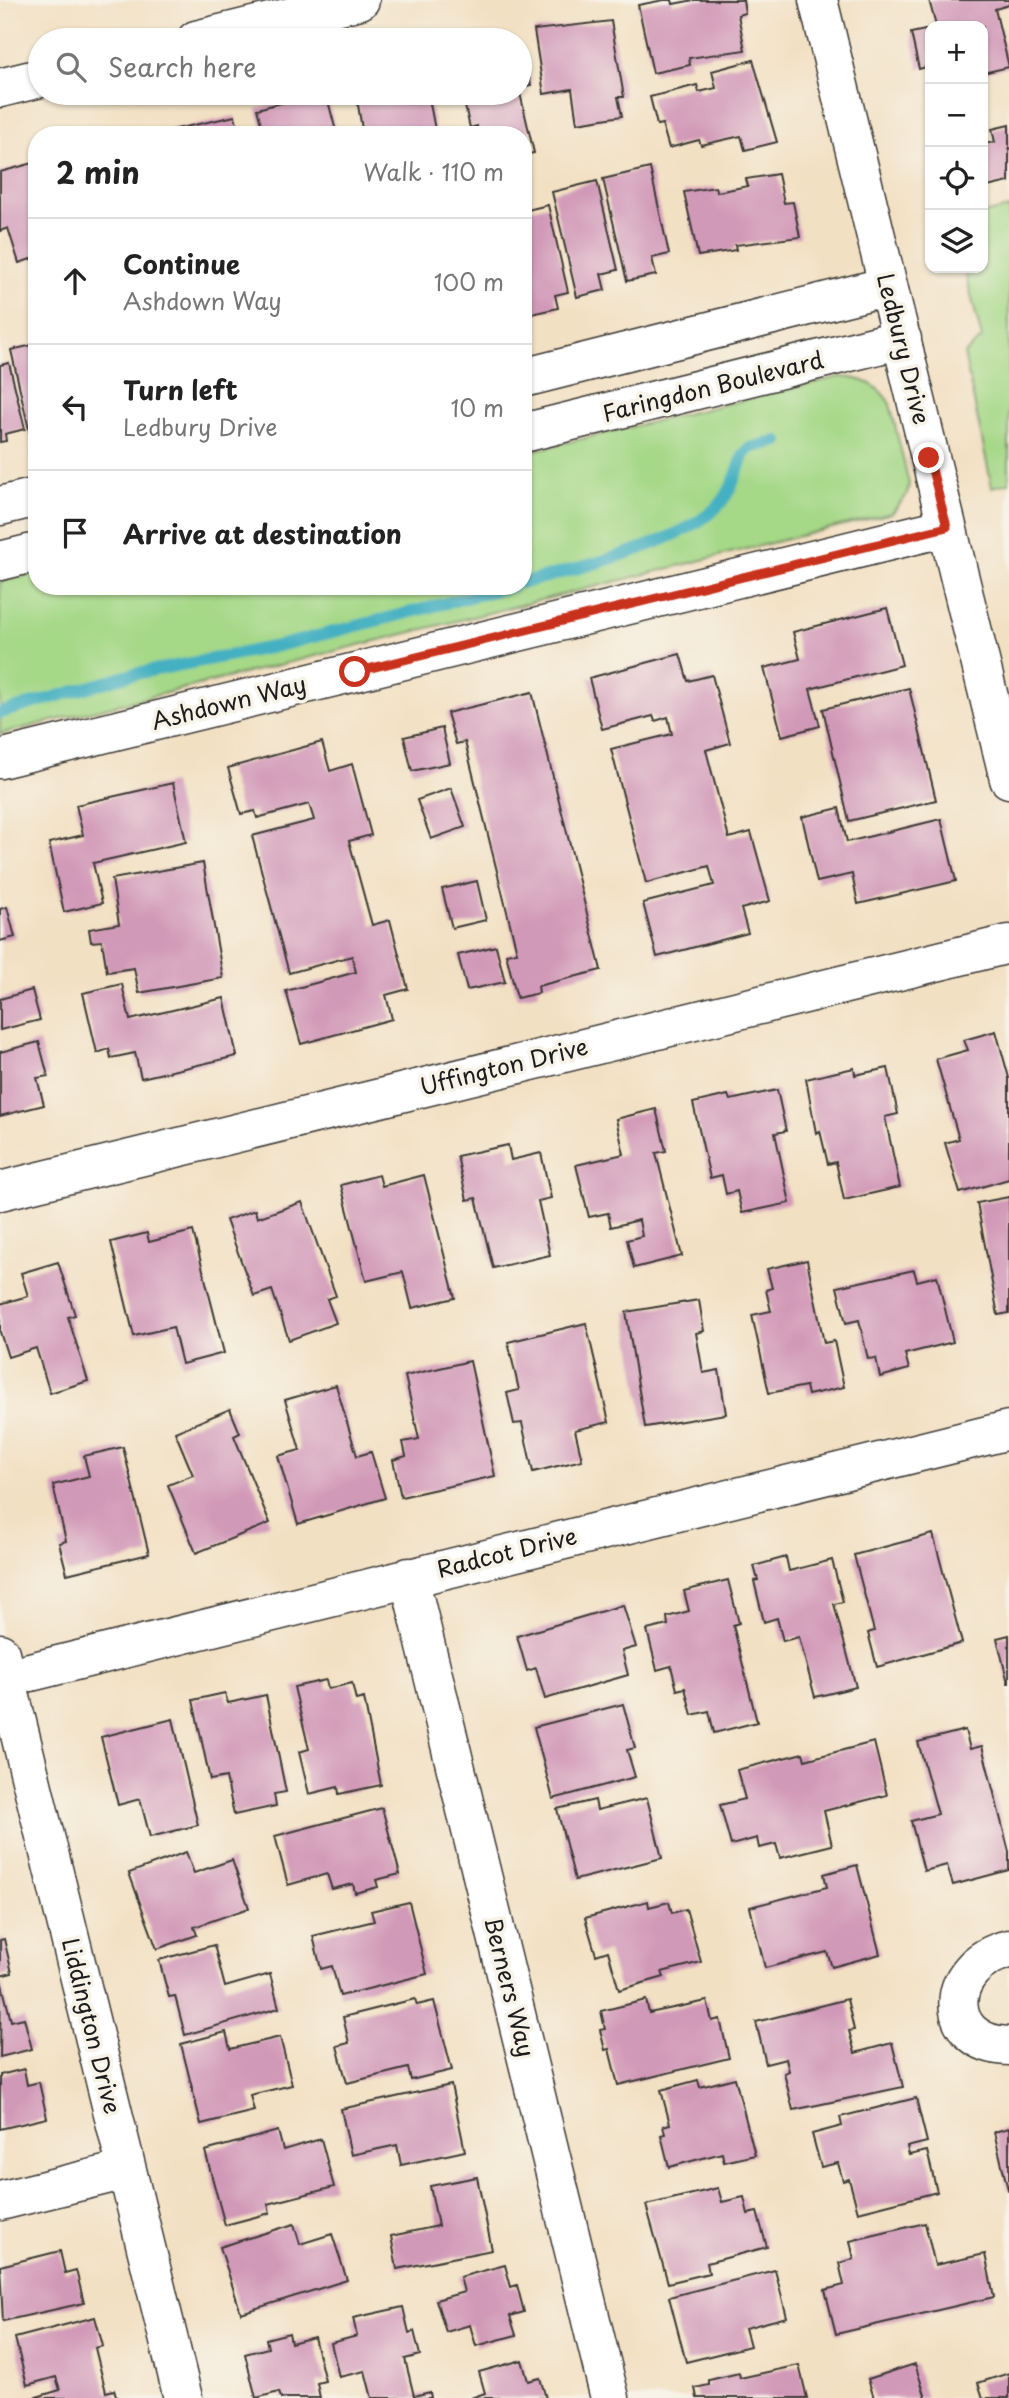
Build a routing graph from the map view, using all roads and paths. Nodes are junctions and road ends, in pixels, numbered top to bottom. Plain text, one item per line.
1 (360, 0) edge
2 (818, 0) edge
3 (244, 28) edge
4 (28, 81) edge
5 (0, 88) edge
6 (888, 286) junction
7 (902, 339) junction
8 (532, 376) edge
9 (532, 431) edge
10 (28, 499) edge
11 (0, 506) edge
12 (947, 527) junction
13 (28, 554) edge
14 (0, 561) edge
15 (0, 759) edge
16 (1009, 779) edge
17 (1009, 944) edge
18 (0, 1191) edge
19 (1009, 1430) edge
20 (409, 1577) junction
21 (3, 1665) edge
22 (1009, 1949) edge
23 (1009, 2046) edge
24 (126, 2170) junction
25 (0, 2201) edge
26 (183, 2398) edge
27 (610, 2398) edge

1 - 3 street
2 - 6 street, Ledbury Drive
4 - 5 street
6 - 7 street, Ledbury Drive
6 - 8 street
7 - 9 street, Faringdon Boulevard
7 - 12 street, Ledbury Drive
10 - 11 street
12 - 15 street, Ashdown Way
12 - 16 street, Ledbury Drive
13 - 14 street
17 - 18 street, Uffington Drive
19 - 20 street, Radcot Drive
20 - 21 street, Radcot Drive
20 - 27 street, Berners Way
21 - 24 street, Liddington Drive
22 - 23 street
24 - 25 street
24 - 26 street, Liddington Drive

